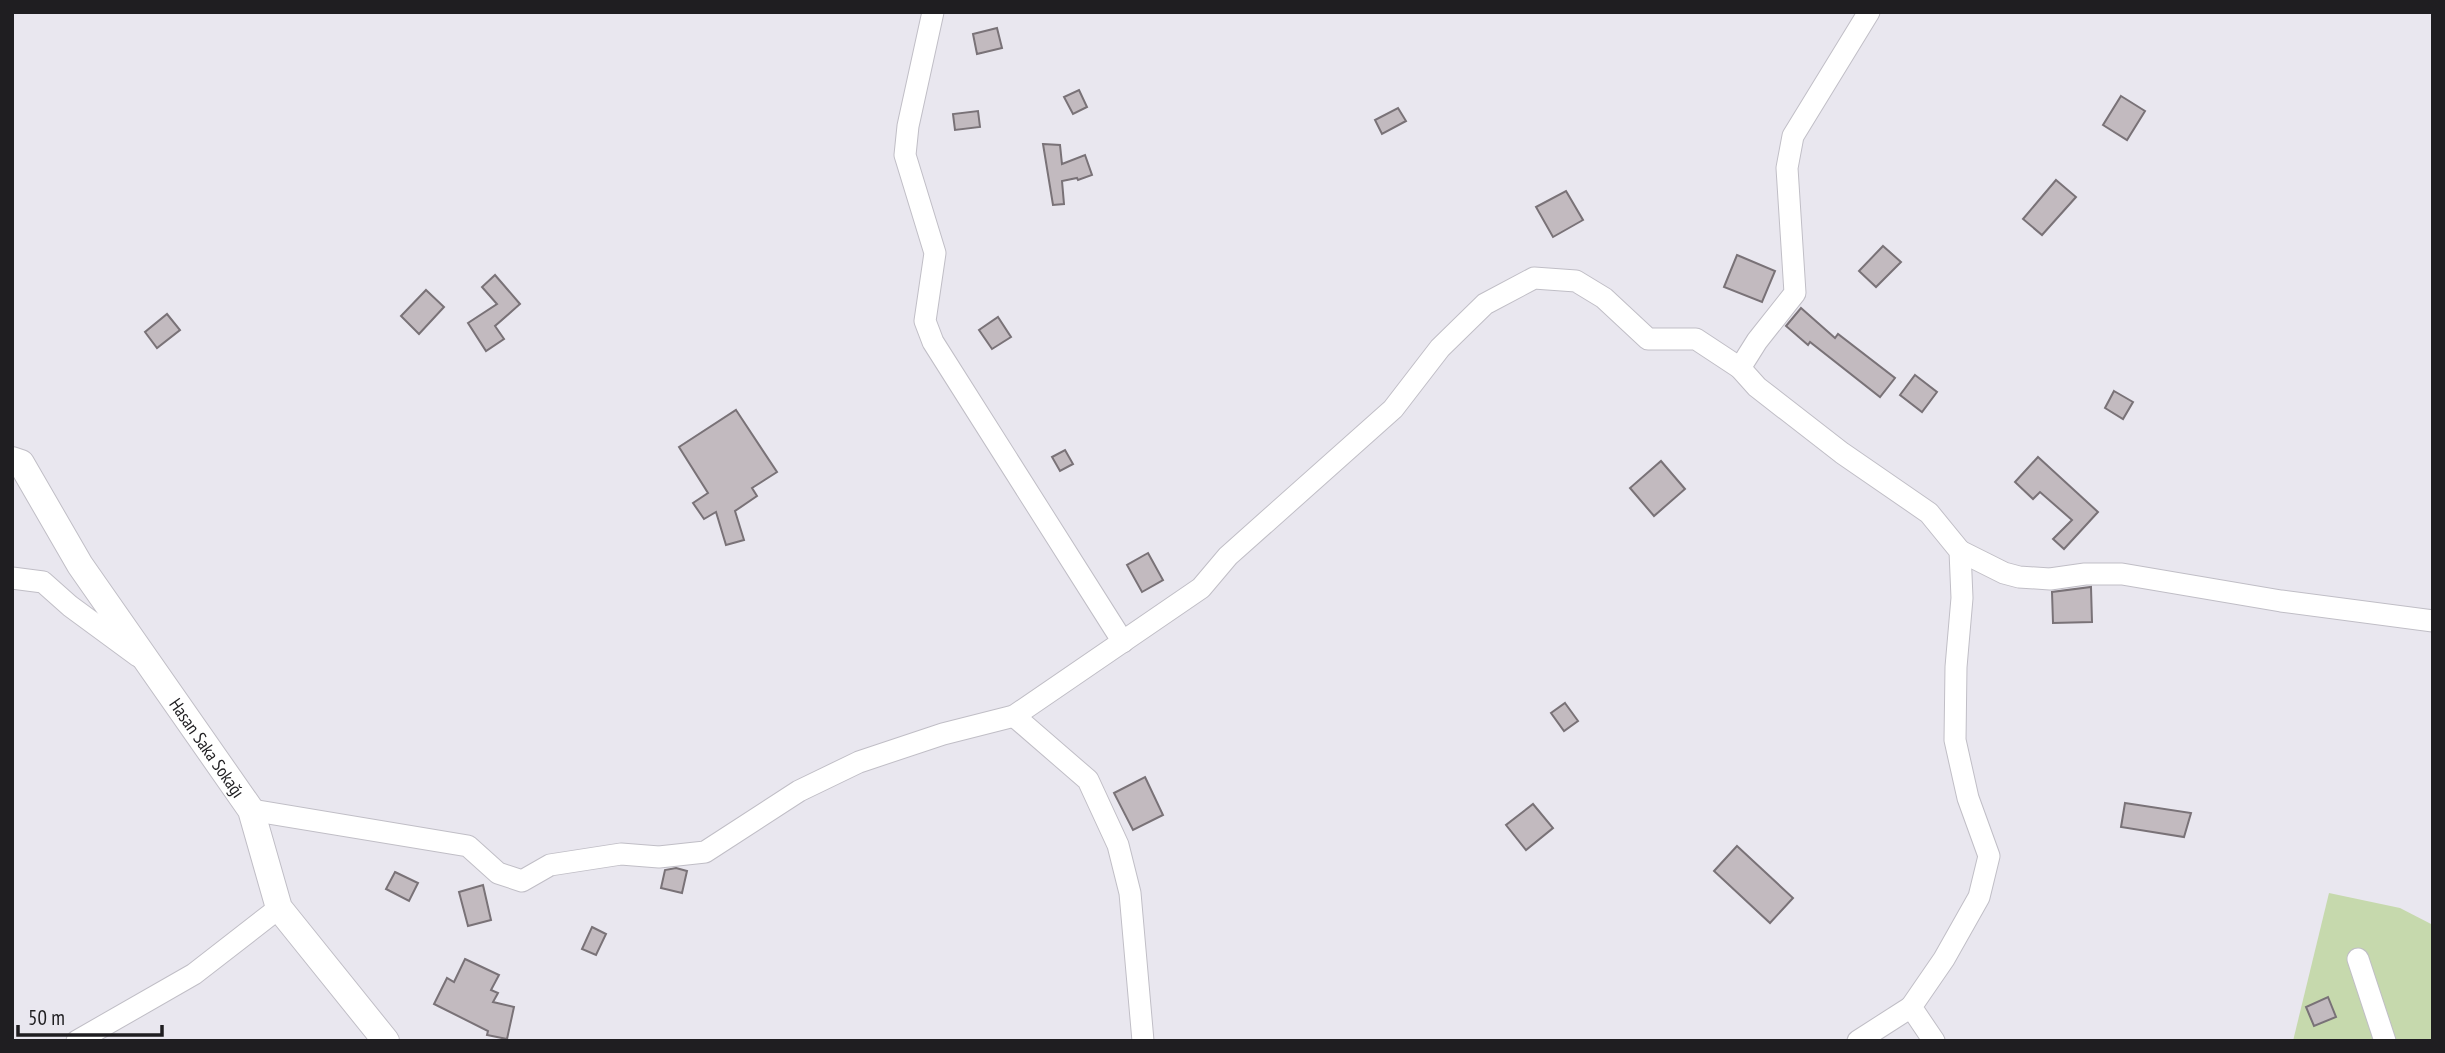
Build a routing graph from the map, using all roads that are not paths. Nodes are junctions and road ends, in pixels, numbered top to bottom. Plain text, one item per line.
1 (933, 12) edge
2 (1869, 12) edge
3 (1740, 368) junction
4 (12, 460) edge
5 (1960, 551) junction
6 (12, 578) edge
7 (2433, 621) edge
8 (1123, 642) junction
9 (149, 664) junction
10 (1014, 716) junction
11 (251, 810) junction
12 (279, 908) junction
13 (2358, 959) dead end
14 (1911, 1007) junction
15 (77, 1041) edge
16 (386, 1041) edge
17 (1143, 1041) edge
18 (1858, 1041) edge
19 (1934, 1041) edge
20 (2385, 1041) edge

1 - 8 street
2 - 3 street
3 - 5 street
3 - 8 street
4 - 9 street, Hasan Saka Sokağı
5 - 7 street
5 - 14 street
6 - 9 street
8 - 10 street
9 - 11 street, Hasan Saka Sokağı
10 - 11 street
10 - 17 street
11 - 12 street, Hasan Saka Sokağı
12 - 15 street
12 - 16 street, Hasan Saka Sokağı
13 - 20 street
14 - 18 street
14 - 19 street

